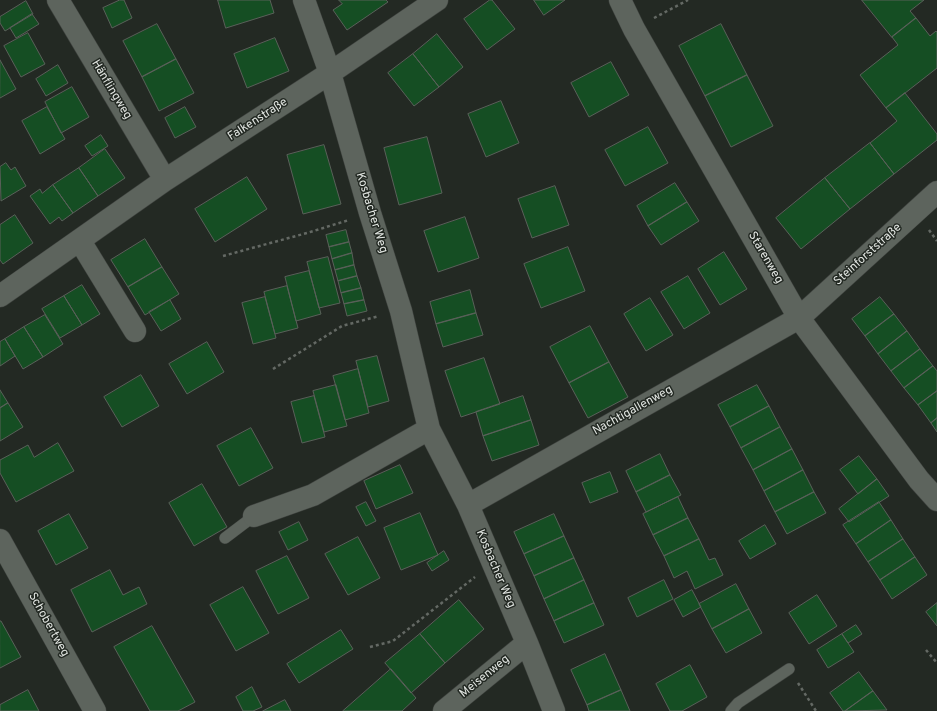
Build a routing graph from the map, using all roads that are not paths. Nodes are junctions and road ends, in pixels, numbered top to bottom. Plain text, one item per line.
1 (58, 0) edge
2 (304, 0) edge
3 (437, 0) edge
4 (620, 0) edge
5 (330, 73) junction
6 (165, 180) junction
7 (937, 192) edge
8 (80, 241) junction
9 (0, 296) edge
10 (799, 318) junction
11 (135, 331) dead end
12 (429, 429) junction
13 (937, 500) edge
14 (468, 505) junction
15 (254, 516) joint
16 (225, 538) dead end
17 (0, 540) edge
18 (527, 643) junction
19 (789, 669) road end
20 (95, 711) edge
21 (444, 711) edge
22 (554, 711) edge
23 (731, 711) edge

1 - 6 street, Hänflingweg
2 - 5 street, Kosbacher Weg
3 - 5 street, Falkenstraße
4 - 10 street, Starenweg
5 - 6 street, Falkenstraße
5 - 12 street, Kosbacher Weg
6 - 8 street, Falkenstraße
7 - 10 street, Steinforststraße
8 - 9 street, Falkenstraße
8 - 11 street
10 - 13 street, Starenweg
10 - 14 street, Nachtigallenweg
12 - 14 street, Kosbacher Weg
12 - 15 street
14 - 18 street, Kosbacher Weg
15 - 16 lane
17 - 20 street, Schobertweg
18 - 21 street, Meisenweg
18 - 22 street, Kosbacher Weg
19 - 23 lane

